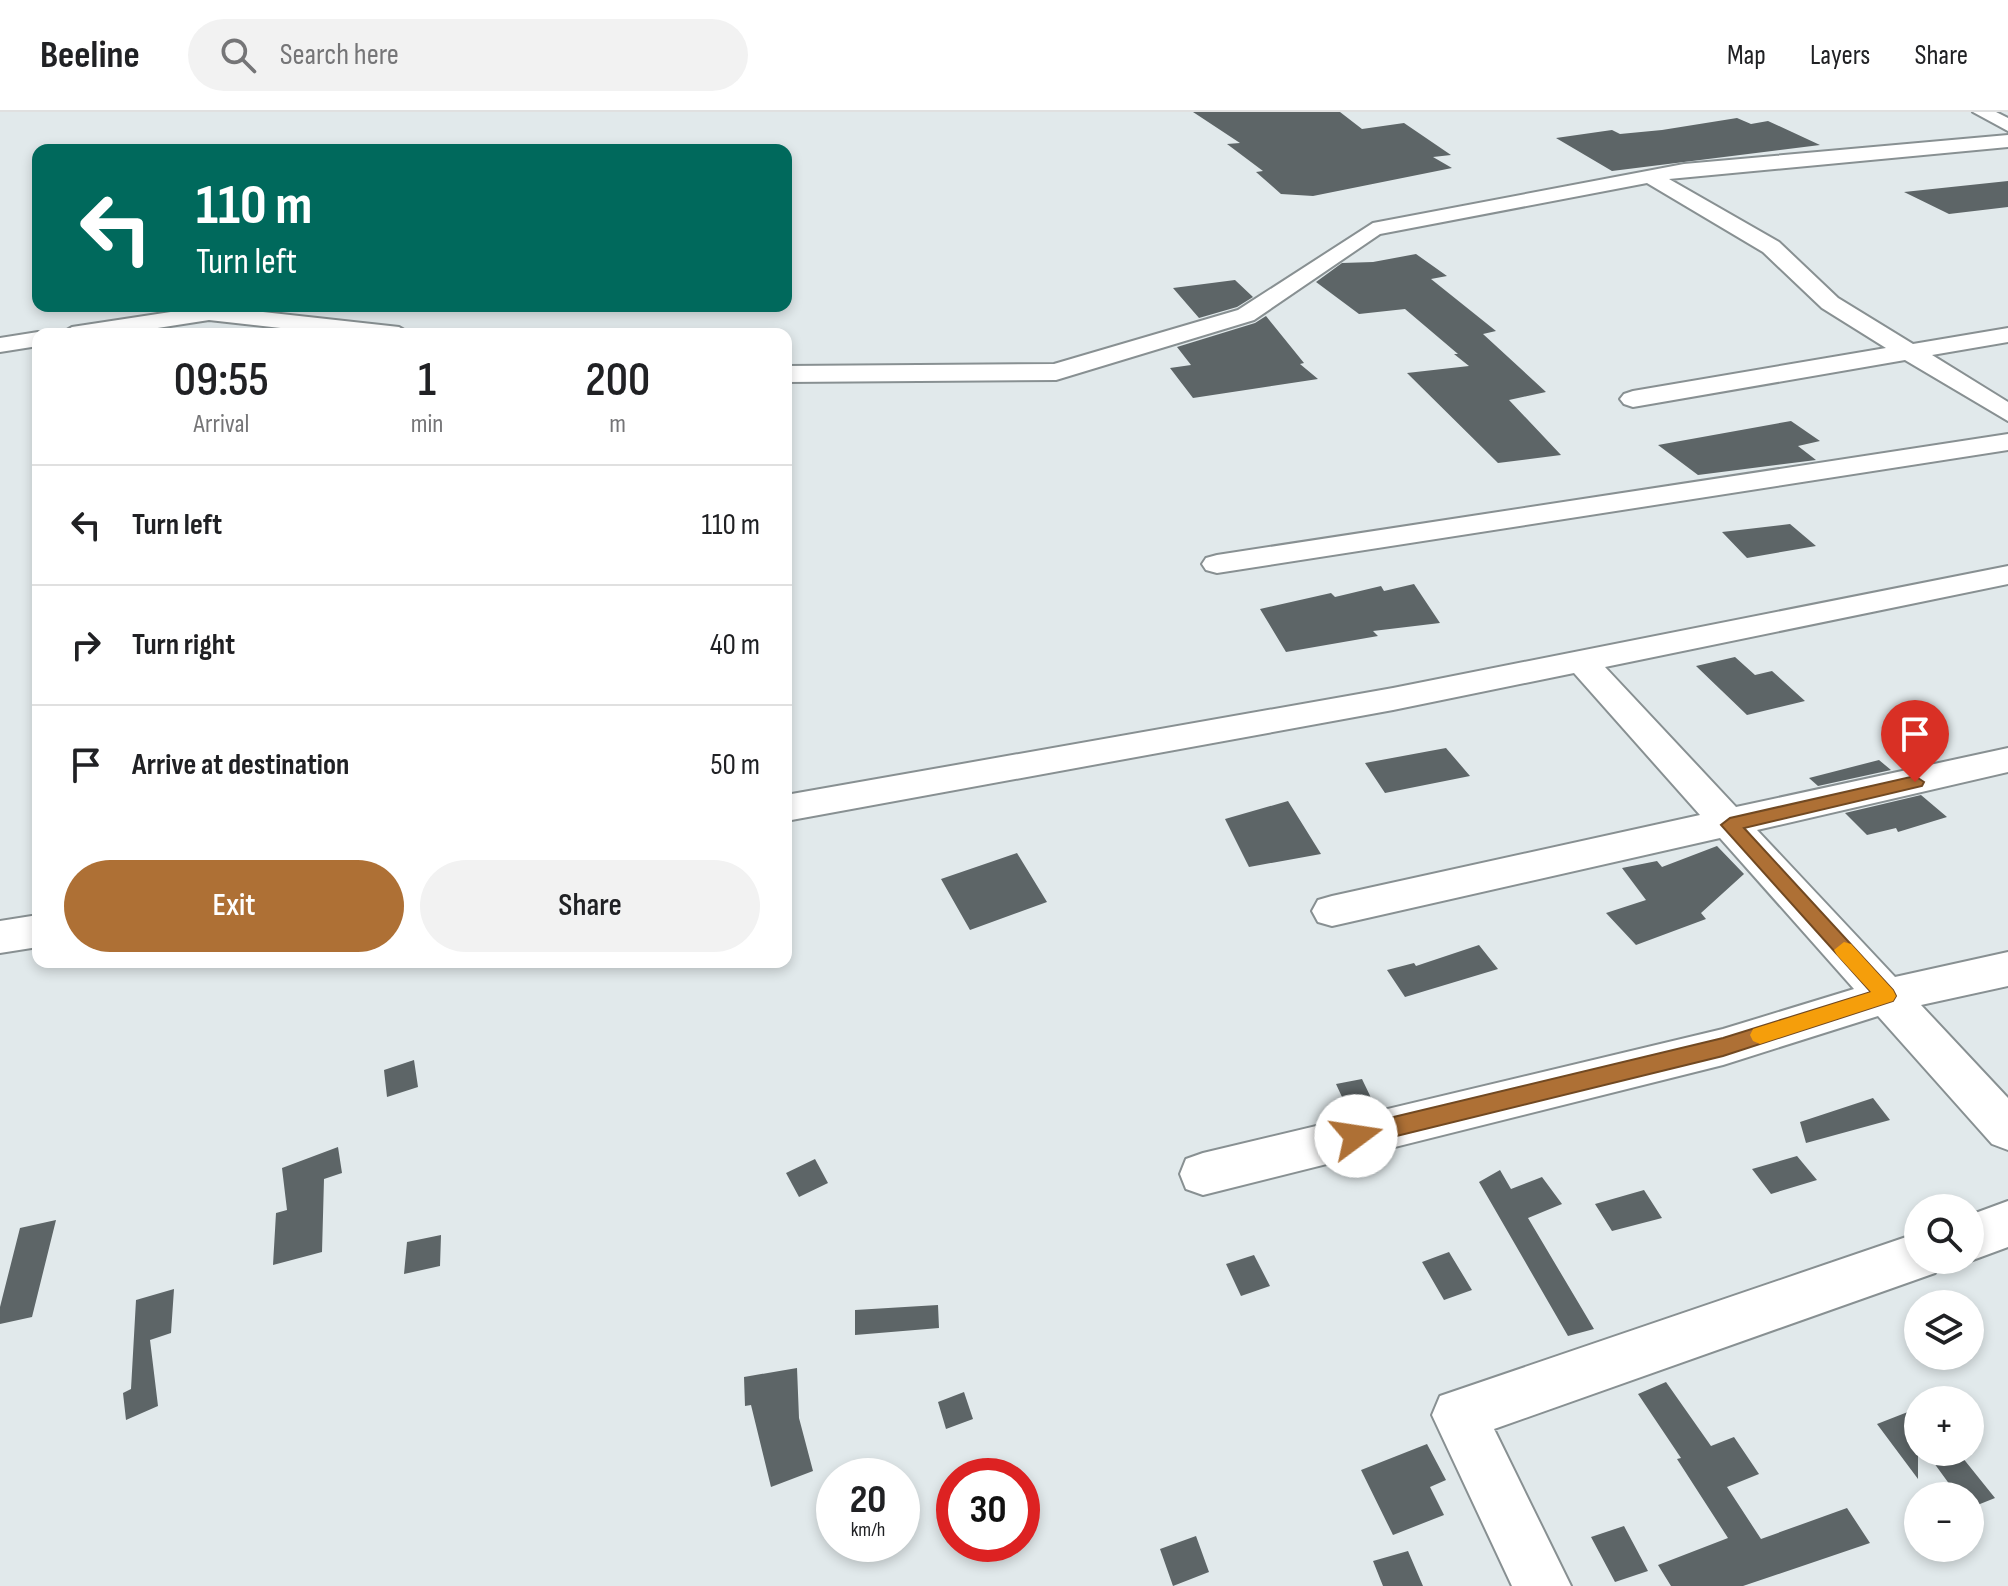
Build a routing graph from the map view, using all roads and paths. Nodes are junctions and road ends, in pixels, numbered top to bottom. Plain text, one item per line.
1 (1982, 112) edge
2 (2008, 125) edge
3 (2008, 141) edge
4 (1650, 176) junction
5 (111, 328) edge
6 (345, 328) edge
7 (2008, 335) edge
8 (32, 340) edge
9 (0, 345) edge
10 (1906, 353) junction
11 (792, 374) edge
12 (1633, 399) dead end
13 (2008, 413) edge
14 (2008, 442) edge
15 (1217, 564) dead end
16 (2008, 575) edge
17 (1581, 661) junction
18 (2008, 760) edge
19 (792, 807) edge
20 (1730, 825) junction
21 (1332, 911) dead end
22 (32, 932) edge
23 (0, 937) edge
24 (2008, 969) edge
25 (1886, 996) junction
26 (2008, 1130) edge
27 (1203, 1174) dead end
28 (2008, 1224) edge
29 (1984, 1233) edge
30 (1904, 1261) edge
31 (1542, 1586) edge

1 - 2 street
3 - 4 street
4 - 10 street
4 - 11 street
5 - 6 street
7 - 10 street
8 - 9 street
10 - 12 street
10 - 13 street
14 - 15 street
16 - 17 street
17 - 19 street
17 - 20 street
18 - 20 street
20 - 21 street
20 - 25 street
22 - 23 street
24 - 25 street
25 - 26 street
25 - 27 street
28 - 29 street
30 - 31 street

